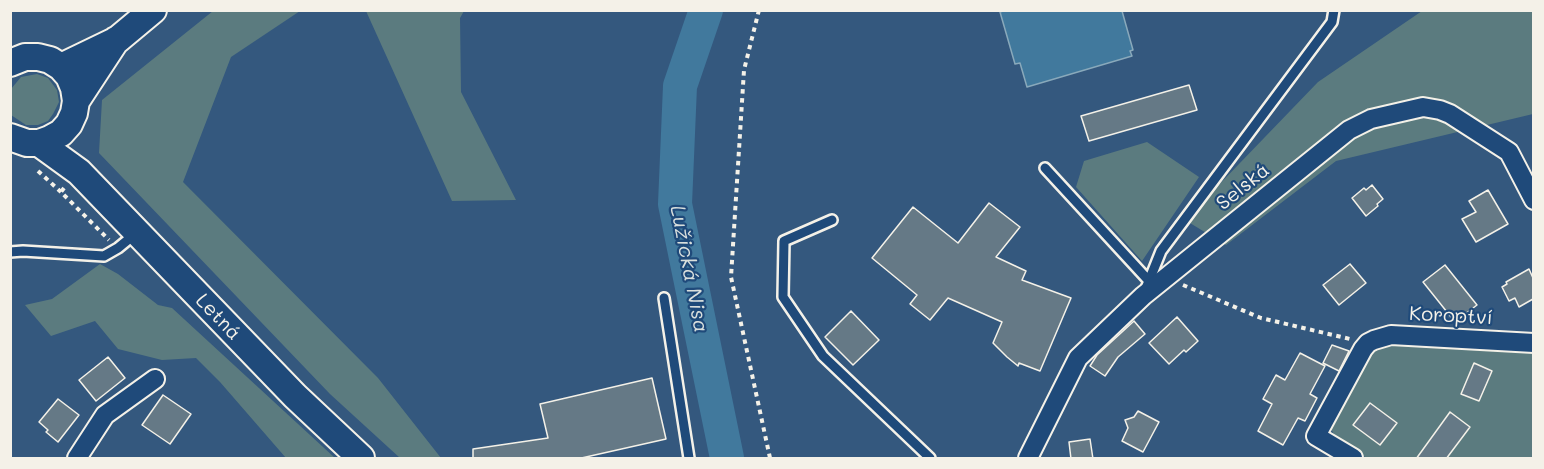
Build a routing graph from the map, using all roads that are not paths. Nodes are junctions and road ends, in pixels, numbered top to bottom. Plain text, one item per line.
1 (153, 10) edge
2 (1334, 10) edge
3 (117, 40) junction
4 (15, 53) edge
5 (61, 67) junction
6 (72, 112) junction
7 (19, 140) edge
8 (1045, 168) dead end
9 (79, 172) junction
10 (1533, 200) edge
11 (832, 220) dead end
12 (137, 232) junction
13 (10, 252) edge
14 (1152, 285) junction
15 (664, 298) dead end
16 (1533, 343) edge
17 (155, 379) dead end
18 (77, 459) edge
19 (361, 459) edge
20 (689, 459) edge
21 (930, 459) edge
22 (1028, 459) edge
23 (1353, 459) edge

1 - 3 street
2 - 14 lane
3 - 5 street
3 - 6 street
4 - 5 street
5 - 6 street
6 - 7 street
6 - 9 street
7 - 9 street, Letná
8 - 14 lane
9 - 12 street, Letná
10 - 14 street, Selská
11 - 21 lane
12 - 13 lane
12 - 19 street, Letná
14 - 22 street, Selská
15 - 20 lane
16 - 23 street, Koroptví
17 - 18 street

